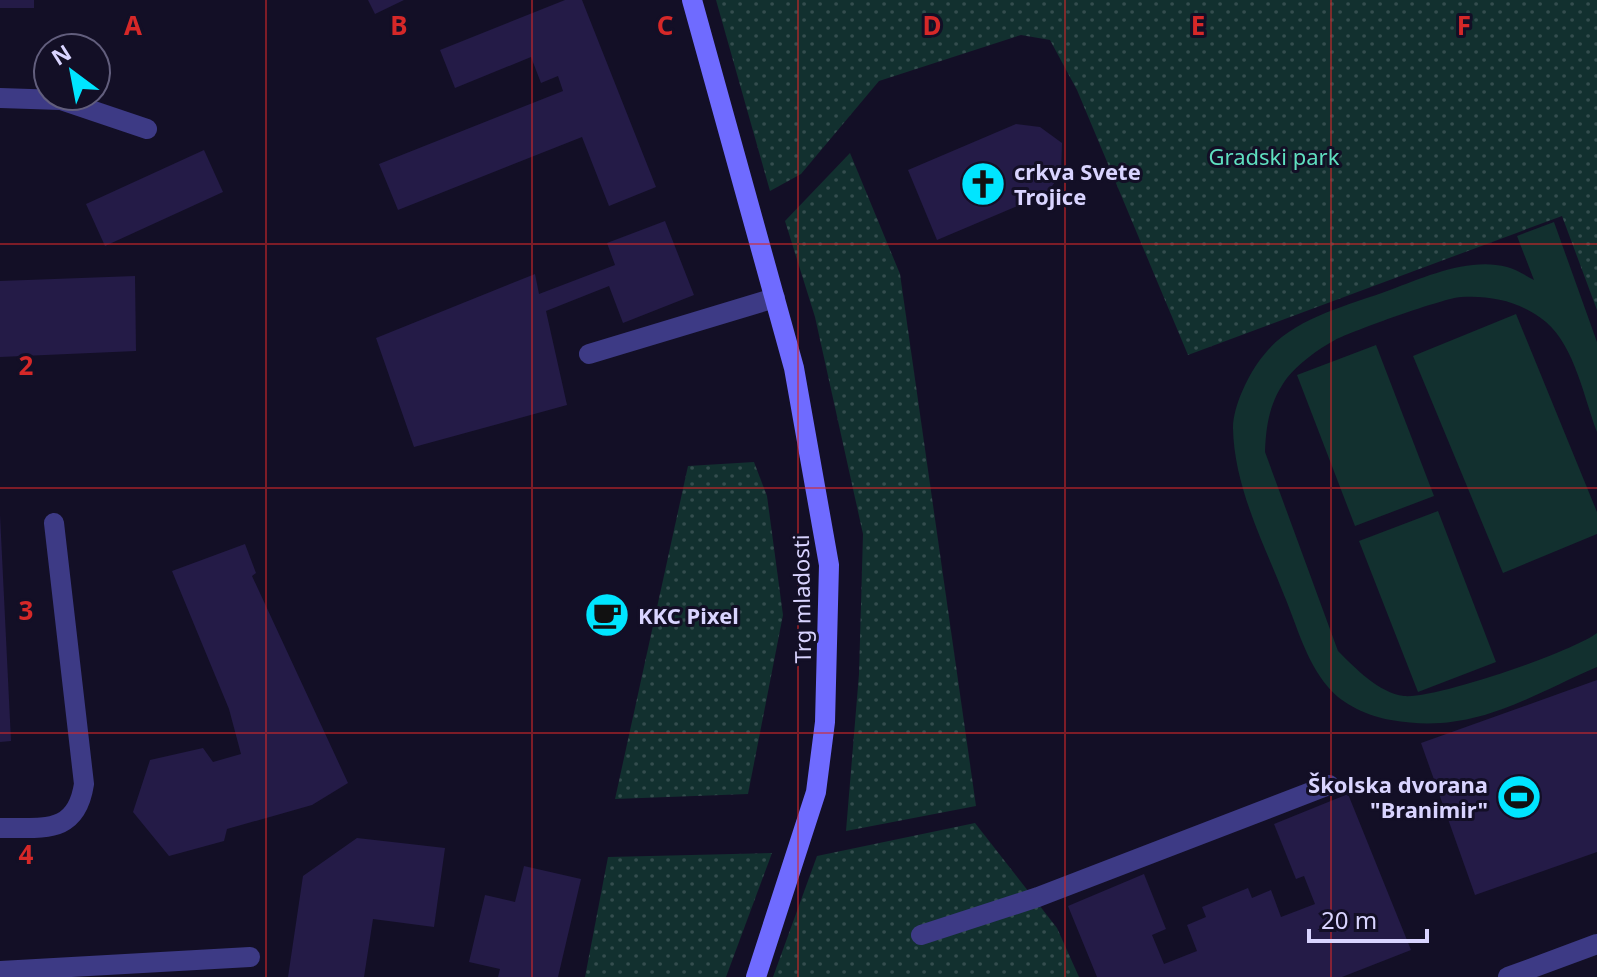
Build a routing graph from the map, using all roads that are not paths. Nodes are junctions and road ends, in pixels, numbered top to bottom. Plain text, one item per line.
1 (692, 0) edge
2 (0, 98) edge
3 (147, 129) dead end
4 (775, 298) junction
5 (589, 354) dead end
6 (54, 523) dead end
7 (1329, 785) dead end
8 (0, 828) edge
9 (921, 935) dead end
10 (1597, 944) edge
11 (250, 957) dead end
12 (0, 971) edge
13 (756, 977) edge
14 (1508, 977) edge

1 - 4 main road, Trg mladosti
2 - 3 lane
4 - 5 lane
4 - 13 main road, Trg mladosti
6 - 8 lane
7 - 9 lane
10 - 14 lane
11 - 12 lane

